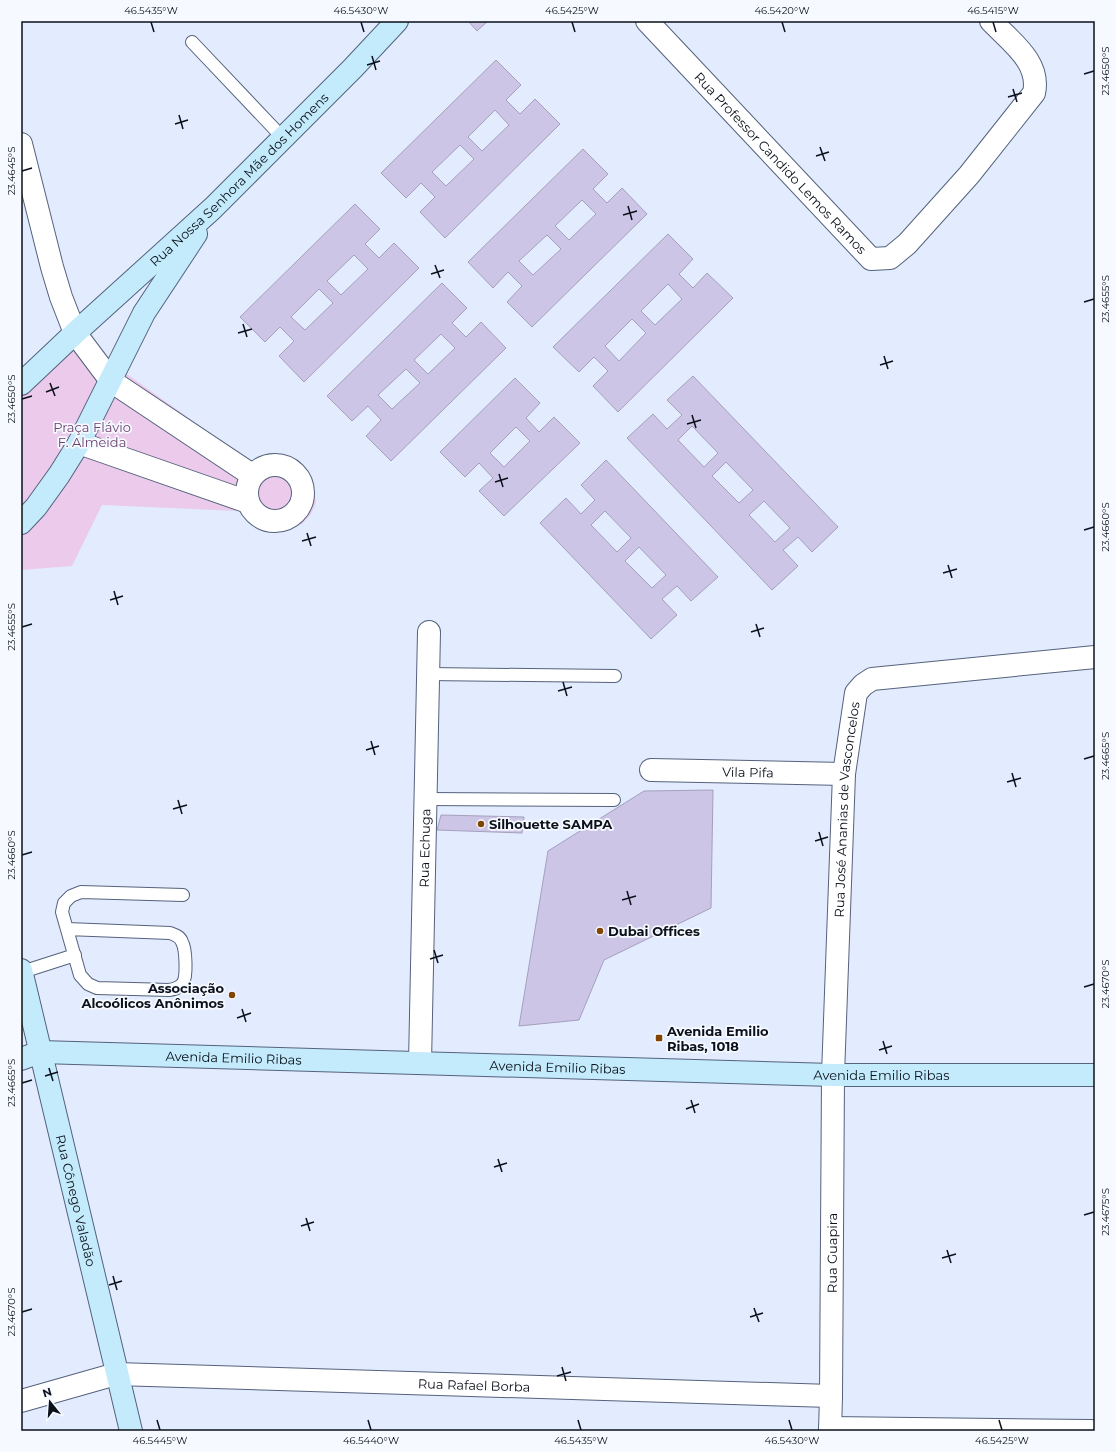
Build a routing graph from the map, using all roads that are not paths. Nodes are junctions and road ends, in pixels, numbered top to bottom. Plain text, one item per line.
1 (397, 21) edge
2 (646, 21) edge
3 (991, 21) edge
4 (192, 42) dead end
5 (283, 138) junction
6 (21, 144) edge
7 (213, 208) junction
8 (75, 333) junction
9 (110, 381) junction
10 (21, 384) edge
11 (80, 443) junction
12 (252, 476) junction
13 (248, 502) junction
14 (21, 523) edge
15 (429, 632) dead end
16 (1095, 657) edge
17 (428, 674) junction
18 (615, 676) dead end
19 (651, 770) dead end
20 (844, 774) junction
21 (425, 799) junction
22 (614, 800) dead end
23 (183, 895) dead end
24 (67, 929) junction
25 (75, 955) junction
26 (21, 971) edge
27 (30, 1007) junction
28 (21, 1029) edge
29 (30, 1056) edge
30 (420, 1063) junction
31 (833, 1075) junction
32 (1095, 1075) edge
33 (116, 1374) junction
34 (831, 1396) junction
35 (21, 1401) edge
36 (830, 1429) edge
37 (131, 1431) edge
38 (1091, 1431) edge

1 - 5 street, Rua Nossa Senhora Mãe dos Homens
2 - 3 street, Rua Professor Candido Lemos Ramos
4 - 5 lane
5 - 7 street, Rua Nossa Senhora Mãe dos Homens
6 - 8 street
7 - 8 street, Rua Nossa Senhora Mãe dos Homens
7 - 9 street
8 - 9 street
8 - 10 street, Rua Nossa Senhora Mãe dos Homens
9 - 11 street
9 - 12 street
11 - 13 street
11 - 14 street
12 - 13 street
12 - 13 street
15 - 17 street, Rua Echuga
16 - 20 street, Rua José Ananias de Vasconcelos
17 - 18 lane
17 - 21 street, Rua Echuga
19 - 20 street, Vila Pifa
20 - 31 street, Rua José Ananias de Vasconcelos
21 - 22 lane
21 - 30 street, Rua Echuga
23 - 24 lane
24 - 25 lane
24 - 25 lane
25 - 26 lane
26 - 27 street, Rua Cônego Valadão
27 - 28 street
27 - 29 street, Rua Cônego Valadão
29 - 30 street, Avenida Emilio Ribas
29 - 33 street, Rua Cônego Valadão
30 - 31 street, Avenida Emilio Ribas
31 - 32 street, Avenida Emilio Ribas
31 - 34 street, Rua Guapira
33 - 34 street, Rua Rafael Borba
33 - 35 street, Rua Rafael Borba
33 - 37 street, Rua Cônego Valadão
34 - 36 street, Rua Guapira
36 - 38 street

